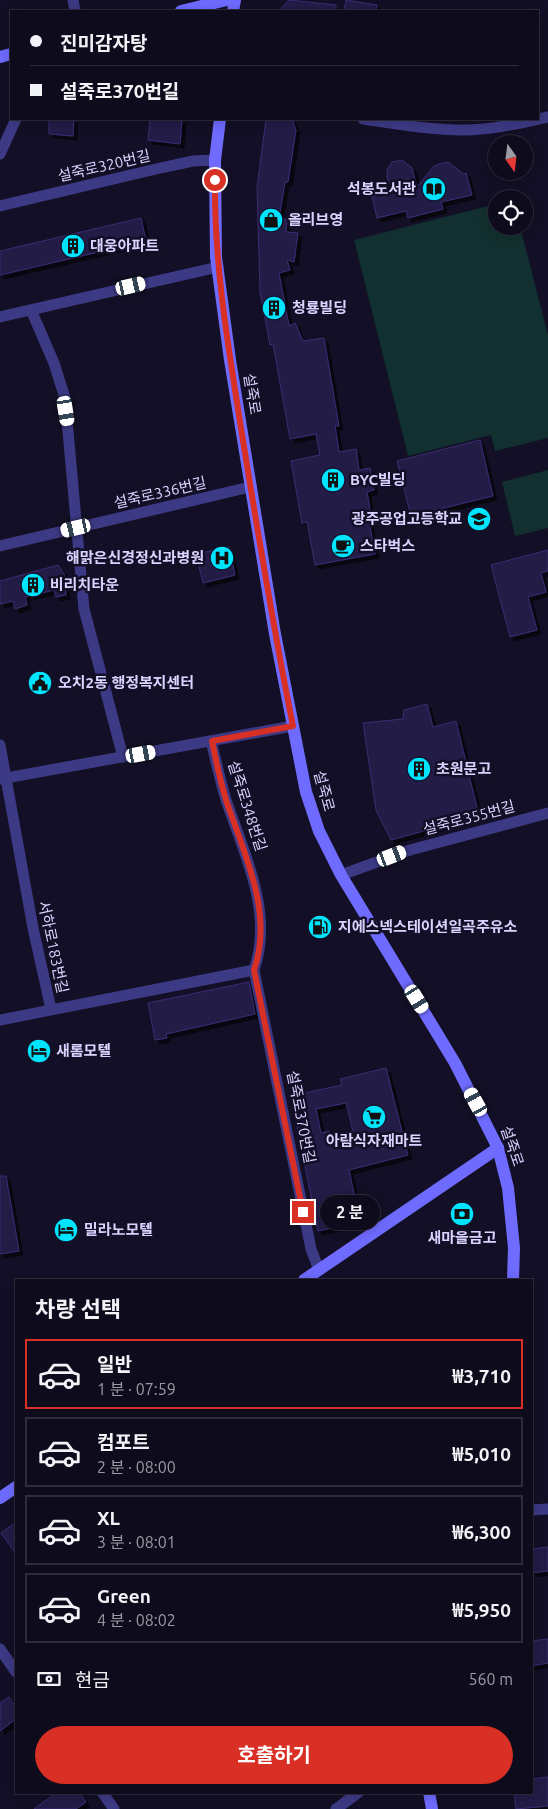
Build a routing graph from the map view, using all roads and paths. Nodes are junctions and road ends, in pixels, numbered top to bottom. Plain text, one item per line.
1 (227, 0) edge
2 (185, 10) edge
3 (16, 120) edge
4 (220, 120) edge
5 (369, 120) edge
6 (532, 120) edge
7 (0, 154) edge
8 (216, 160) junction
9 (0, 206) edge
10 (218, 267) junction
11 (31, 310) junction
12 (0, 317) edge
13 (250, 487) junction
14 (76, 528) junction
15 (0, 546) edge
16 (293, 726) junction
17 (212, 741) junction
18 (0, 745) edge
19 (123, 757) junction
20 (3, 778) edge
21 (548, 813) edge
22 (341, 875) junction
23 (254, 970) junction
24 (51, 1010) junction
25 (0, 1020) edge
26 (498, 1148) junction
27 (319, 1270) junction
28 (306, 1279) edge
29 (513, 1279) edge
30 (15, 1488) edge
31 (0, 1498) edge
32 (548, 1509) edge
33 (533, 1510) edge
34 (0, 1649) edge
35 (15, 1671) edge
36 (103, 1794) edge
37 (356, 1794) edge
38 (429, 1794) edge
39 (114, 1809) edge
40 (336, 1809) edge
41 (432, 1809) edge

1 - 2 main road
3 - 7 street
4 - 8 main road, 설죽로
5 - 6 street
8 - 9 street, 설죽로320번길
8 - 10 main road, 설죽로
10 - 11 street
10 - 13 main road, 설죽로
11 - 12 street
11 - 14 street
13 - 14 street, 설죽로336번길
13 - 16 main road, 설죽로
14 - 15 street, 설죽로336번길
14 - 19 street
16 - 17 street
16 - 22 main road, 설죽로
17 - 19 street
17 - 23 street, 설죽로348번길
18 - 20 street, 서하로183번길
19 - 20 street
20 - 24 street, 서하로183번길
21 - 22 street, 설죽로355번길
22 - 26 main road, 설죽로
23 - 24 street, 서하로183번길
23 - 27 street, 설죽로370번길
24 - 25 street
26 - 27 main road
26 - 29 main road, 설죽로
27 - 28 main road
30 - 31 main road
32 - 33 street
34 - 35 street
36 - 39 street
37 - 40 street
38 - 41 main road

